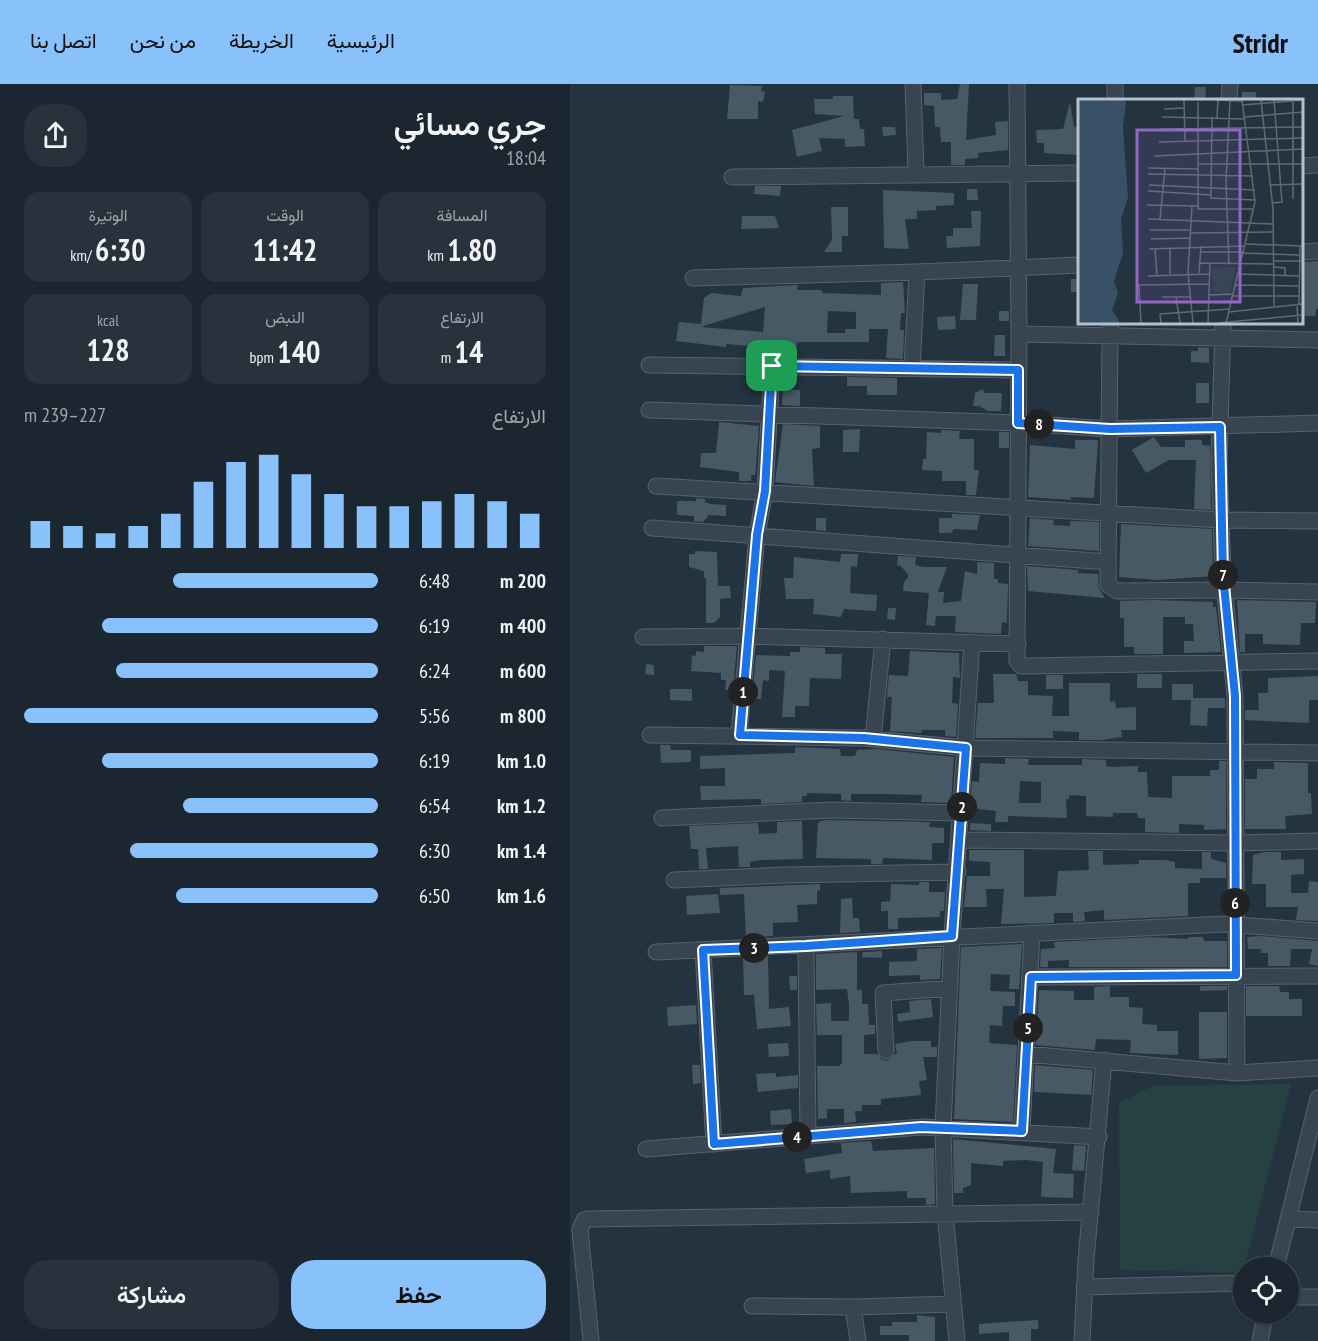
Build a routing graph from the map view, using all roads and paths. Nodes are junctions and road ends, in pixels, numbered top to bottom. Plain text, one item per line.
1 (913, 84) edge
2 (1017, 84) edge
3 (1230, 84) edge
4 (1229, 99) edge
5 (1318, 165) edge
6 (1303, 166) edge
7 (1018, 173) junction
8 (1078, 173) edge
9 (916, 174) junction
10 (732, 177) dead end
11 (1318, 251) edge
12 (1303, 252) edge
13 (1078, 265) edge
14 (1019, 267) junction
15 (917, 272) junction
16 (693, 278) dead end
17 (1110, 329) edge
18 (1223, 330) edge
19 (1019, 334) junction
20 (1318, 340) edge
21 (649, 365) dead end
22 (772, 366) junction
23 (912, 368) junction
24 (1018, 370) junction
25 (649, 410) dead end
26 (771, 415) junction
27 (1018, 423) junction
28 (1318, 423) edge
29 (1220, 427) junction
30 (1110, 429) junction
31 (656, 486) dead end
32 (765, 491) junction
33 (1017, 506) junction
34 (1108, 512) junction
35 (1221, 520) junction
36 (1318, 521) edge
37 (652, 528) dead end
38 (757, 535) junction
39 (1017, 555) junction
40 (1108, 562) junction
41 (1226, 590) junction
42 (1318, 592) edge
43 (747, 636) junction
44 (644, 637) dead end
45 (883, 639) junction
46 (972, 642) junction
47 (1018, 644) junction
48 (1233, 662) junction
49 (1318, 662) edge
50 (650, 735) dead end
51 (740, 735) junction
52 (873, 739) junction
53 (966, 748) junction
54 (1235, 752) junction
55 (1318, 753) edge
56 (962, 813) junction
57 (662, 818) dead end
58 (961, 840) junction
59 (1318, 840) edge
60 (1235, 843) junction
61 (958, 872) junction
62 (674, 880) dead end
63 (1234, 924) junction
64 (1318, 931) edge
65 (1032, 933) junction
66 (952, 936) junction
67 (806, 946) junction
68 (703, 950) junction
69 (657, 952) dead end
70 (1236, 975) junction
71 (1318, 976) edge
72 (1031, 977) junction
73 (950, 988) junction
74 (886, 1051) dead end
75 (1026, 1053) junction
76 (1104, 1060) junction
77 (1318, 1068) edge
78 (1237, 1073) junction
79 (1318, 1098) edge
80 (943, 1128) junction
81 (1022, 1131) junction
82 (808, 1136) junction
83 (1099, 1137) junction
84 (1313, 1138) edge
85 (714, 1144) junction
86 (646, 1149) dead end
87 (1090, 1212) junction
88 (945, 1213) junction
89 (1287, 1219) junction
90 (1318, 1220) edge
91 (1278, 1257) edge
92 (1233, 1283) edge
93 (1084, 1287) junction
94 (1299, 1297) edge
95 (1318, 1297) edge
96 (953, 1304) junction
97 (752, 1306) dead end
98 (853, 1307) junction
99 (1264, 1323) edge
100 (591, 1341) edge
101 (858, 1341) edge
102 (957, 1341) edge
103 (1082, 1341) edge
104 (1260, 1341) edge

1 - 9 street
2 - 7 street
3 - 4 street
5 - 6 street
7 - 8 street
7 - 9 street
7 - 14 street
9 - 10 street
11 - 12 street
13 - 14 street
14 - 15 street
14 - 19 street
15 - 16 street
15 - 23 street
17 - 18 street
17 - 19 street
17 - 30 street
18 - 20 street
18 - 29 street
19 - 24 street
21 - 22 street
22 - 23 street
22 - 26 street
23 - 24 street
24 - 27 street
25 - 26 street
26 - 27 street
26 - 32 street
27 - 30 street
27 - 33 street
28 - 29 street
29 - 30 street
29 - 35 street
30 - 34 street
31 - 32 street
32 - 33 street
32 - 38 street
33 - 34 street
33 - 39 street
34 - 35 street
34 - 40 street
35 - 36 street
35 - 41 street
37 - 38 street
38 - 39 street
38 - 43 street
39 - 40 street
39 - 47 street
40 - 41 street
41 - 42 street
41 - 48 street
43 - 44 street
43 - 45 street
43 - 51 street
45 - 46 street
45 - 52 street
46 - 47 street
46 - 53 street
47 - 48 street
48 - 49 street
48 - 54 street
50 - 51 street
51 - 52 street
52 - 53 street
53 - 54 street
53 - 56 street
54 - 55 street
54 - 60 street
56 - 57 street
56 - 58 street
58 - 60 street
58 - 61 street
59 - 60 street
60 - 63 street
61 - 62 street
61 - 66 street
63 - 64 street
63 - 65 street
63 - 70 street
65 - 66 street
65 - 72 street
66 - 67 street
66 - 73 street
67 - 68 street
67 - 82 street
68 - 69 street
68 - 85 street
70 - 71 street
70 - 72 street
70 - 78 street
72 - 75 street
73 - 74 street
73 - 80 street
75 - 76 street
75 - 81 street
76 - 78 street
76 - 83 street
77 - 78 street
79 - 84 street
80 - 81 street
80 - 82 street
80 - 88 street
81 - 83 street
82 - 85 street
83 - 87 street
84 - 89 street
85 - 86 street
87 - 88 street
87 - 93 street
88 - 96 street
88 - 100 street
89 - 90 street
89 - 91 street
92 - 93 street
93 - 103 street
94 - 95 street
96 - 98 street
96 - 102 street
97 - 98 street
98 - 101 street
99 - 104 street

